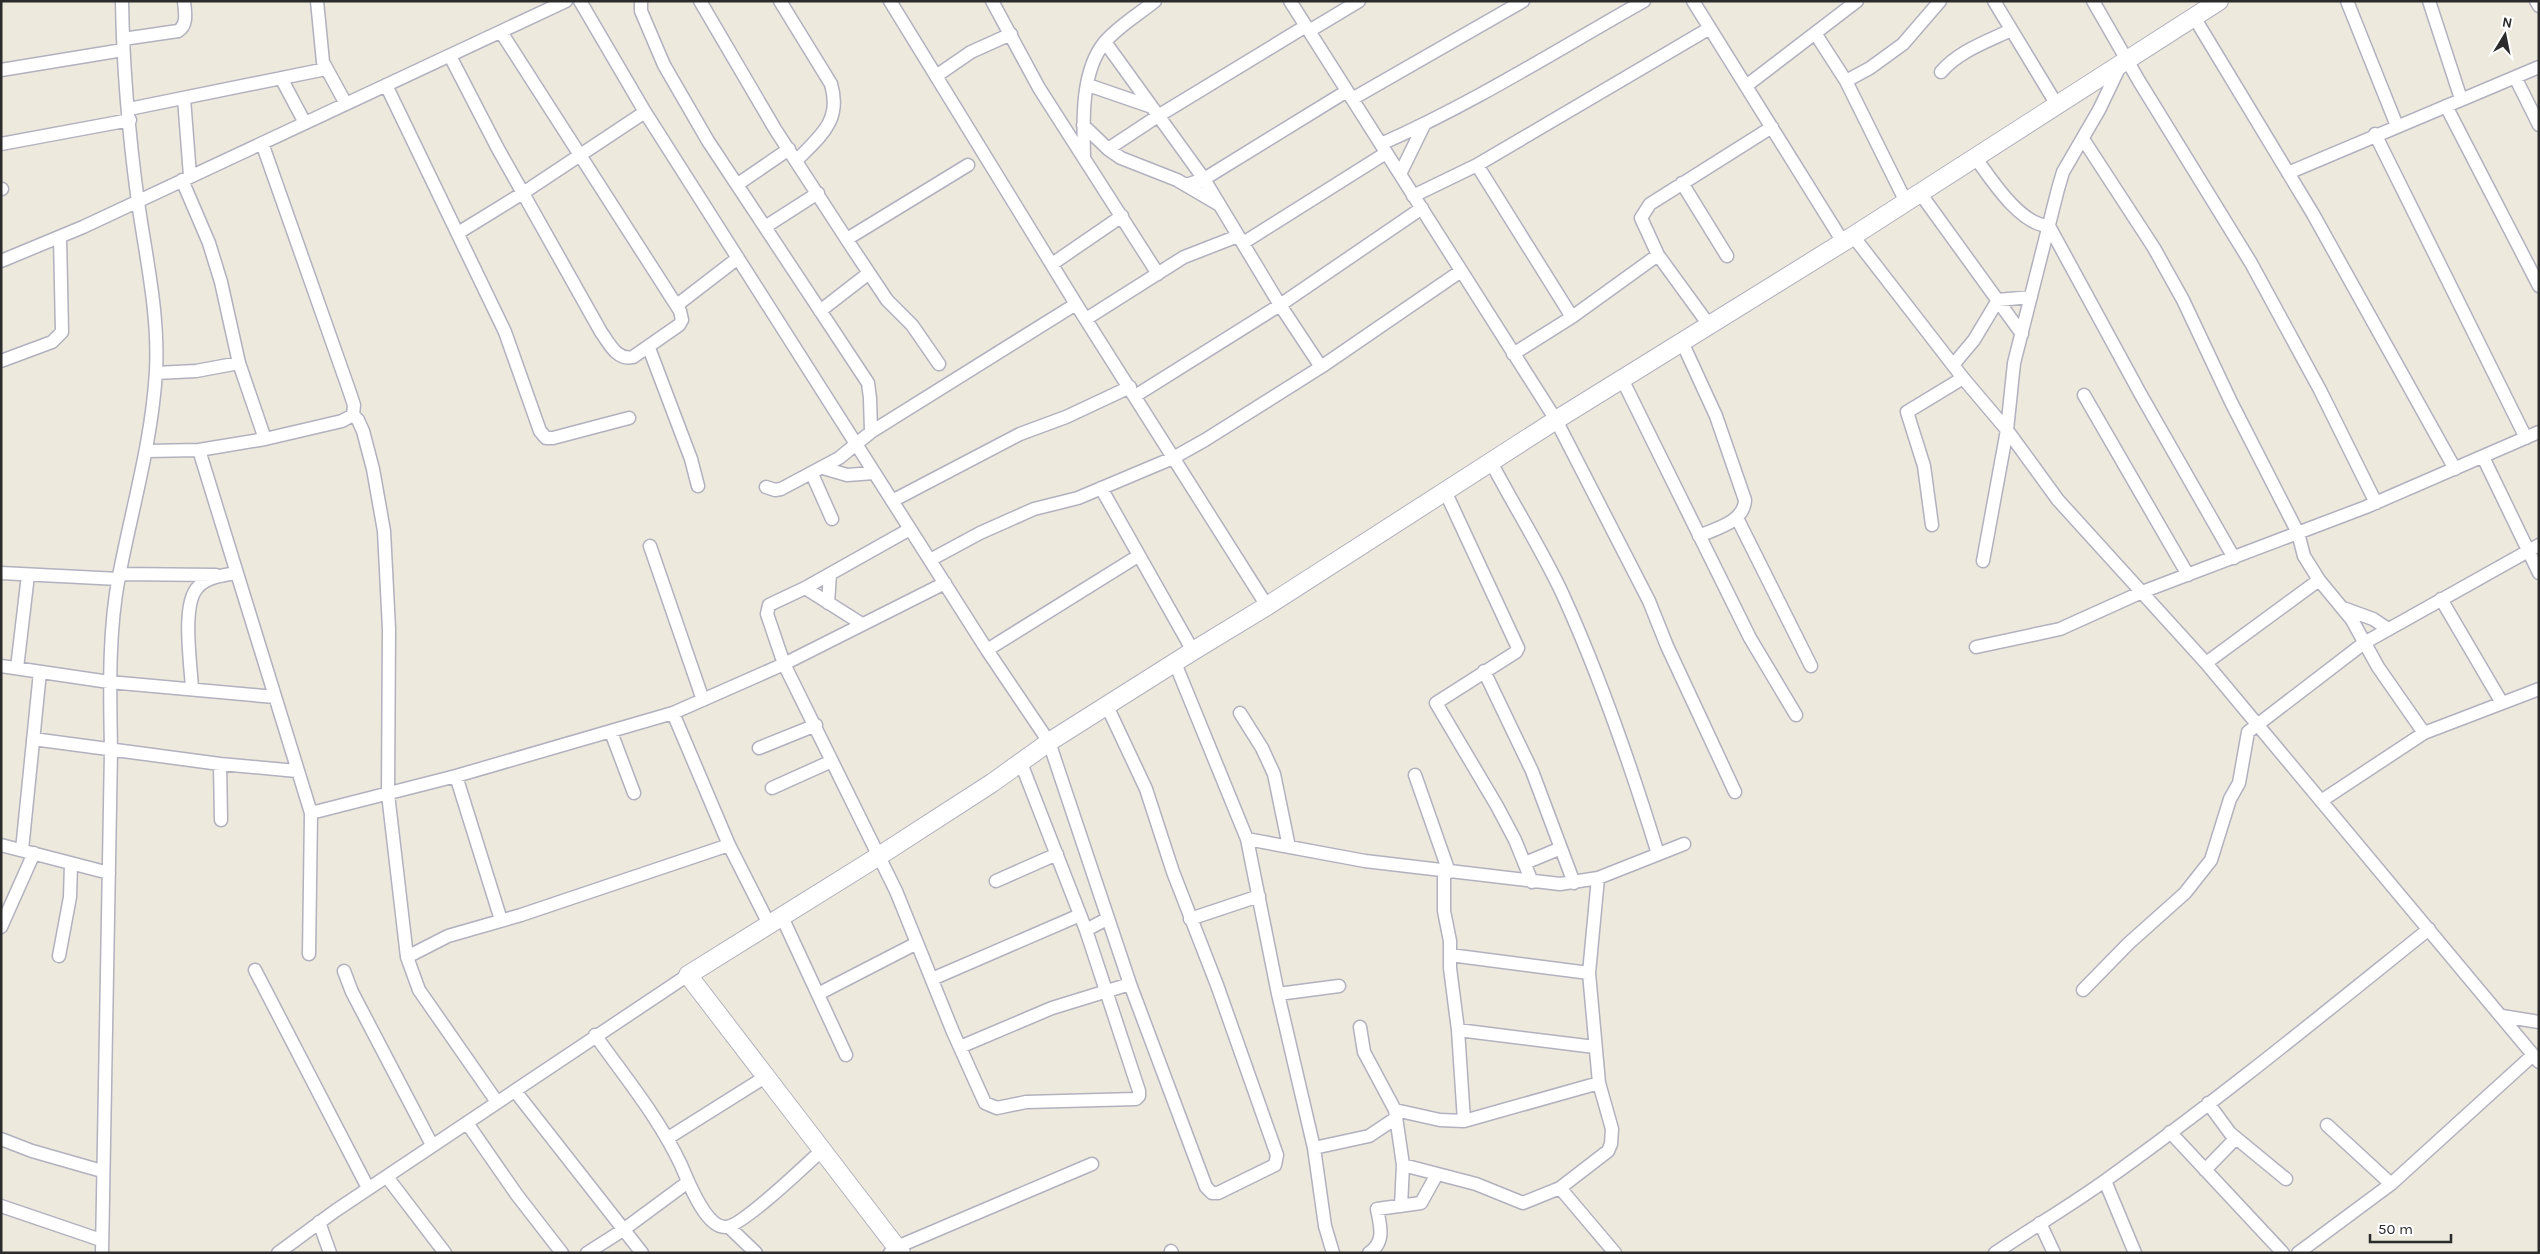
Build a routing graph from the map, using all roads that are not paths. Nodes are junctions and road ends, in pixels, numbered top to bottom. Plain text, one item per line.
1 (122, 1) edge
2 (184, 1) edge
3 (317, 1) edge
4 (566, 1) edge
5 (580, 1) edge
6 (641, 1) edge
7 (700, 1) edge
8 (780, 1) edge
9 (890, 1) edge
10 (992, 1) edge
11 (1155, 1) edge
12 (1290, 1) edge
13 (1359, 1) edge
14 (1523, 1) edge
15 (1644, 1) edge
16 (1693, 1) edge
17 (1857, 1) edge
18 (1940, 1) edge
19 (1994, 1) edge
20 (2093, 1) edge
21 (2219, 1) edge
22 (2347, 1) edge
23 (2429, 1) edge
24 (2536, 1) edge
25 (2539, 6) edge
26 (2194, 17) junction
27 (1307, 28) junction
28 (1710, 28) junction
29 (2011, 30) junction
30 (501, 32) junction
31 (1815, 33) junction
32 (1011, 34) junction
33 (1105, 42) junction
34 (123, 44) junction
35 (450, 56) junction
36 (2124, 61) junction
37 (2539, 67) edge
38 (326, 69) junction
39 (1, 70) edge
40 (1940, 72) dead end
41 (936, 76) junction
42 (2515, 76) junction
43 (281, 78) junction
44 (1846, 81) junction
45 (386, 85) junction
46 (1088, 85) junction
47 (1746, 86) junction
48 (1349, 95) junction
49 (184, 98) junction
50 (2461, 100) junction
51 (346, 104) junction
52 (2057, 106) junction
53 (2446, 106) junction
54 (1155, 111) junction
55 (645, 112) junction
56 (129, 114) junction
57 (305, 123) junction
58 (1083, 125) junction
59 (1424, 125) junction
60 (2539, 125) edge
61 (2397, 126) junction
62 (1772, 127) junction
63 (2375, 134) junction
64 (2083, 139) junction
65 (262, 143) junction
66 (1, 144) edge
67 (789, 149) junction
68 (1108, 149) junction
69 (1384, 149) junction
70 (581, 156) junction
71 (1084, 156) junction
72 (1976, 157) junction
73 (797, 160) junction
74 (968, 165) dead end
75 (1477, 165) junction
76 (2288, 173) junction
77 (1400, 174) junction
78 (186, 178) junction
79 (1204, 179) junction
80 (1682, 183) junction
81 (738, 184) junction
82 (1186, 185) junction
83 (523, 193) junction
84 (818, 193) junction
85 (1413, 196) junction
86 (1913, 197) junction
87 (138, 200) junction
88 (1220, 205) junction
89 (1422, 208) junction
90 (1122, 216) junction
91 (2049, 226) junction
92 (765, 227) junction
93 (458, 233) junction
94 (60, 236) junction
95 (847, 239) junction
96 (1848, 239) junction
97 (1240, 240) junction
98 (1658, 255) junction
99 (1728, 256) dead end
100 (738, 258) junction
101 (1, 261) edge
102 (1052, 264) junction
103 (1461, 271) junction
104 (869, 273) junction
105 (1158, 274) junction
106 (2539, 286) edge
107 (2031, 297) junction
108 (1998, 300) junction
109 (1076, 304) junction
110 (677, 305) junction
111 (1280, 305) junction
112 (820, 312) junction
113 (1572, 317) junction
114 (1086, 319) junction
115 (1709, 325) junction
116 (2022, 334) junction
117 (1682, 342) junction
118 (649, 348) junction
119 (1514, 354) junction
120 (1, 361) edge
121 (238, 363) junction
122 (940, 364) dead end
123 (1953, 365) junction
124 (1321, 367) junction
125 (156, 373) junction
126 (1963, 378) junction
127 (1622, 379) junction
128 (1132, 391) junction
129 (2084, 395) dead end
130 (353, 415) junction
131 (629, 418) dead end
132 (1556, 420) junction
133 (2007, 430) junction
134 (871, 432) junction
135 (2539, 432) edge
136 (265, 438) junction
137 (2526, 438) junction
138 (856, 444) junction
139 (199, 450) junction
140 (146, 451) junction
141 (2483, 457) junction
142 (1173, 458) junction
143 (1490, 462) junction
144 (823, 468) junction
145 (2455, 469) junction
146 (874, 473) junction
147 (812, 474) junction
148 (698, 486) dead end
149 (766, 487) dead end
150 (1101, 488) junction
151 (1445, 491) junction
152 (892, 501) junction
153 (2376, 503) junction
154 (1737, 518) junction
155 (832, 519) dead end
156 (1932, 525) dead end
157 (910, 529) junction
158 (2298, 533) junction
159 (1699, 536) junction
160 (650, 546) dead end
161 (2533, 548) edge
162 (1138, 556) junction
163 (2234, 558) junction
164 (930, 560) junction
165 (1983, 561) dead end
166 (237, 572) junction
167 (1, 573) edge
168 (2539, 573) edge
169 (830, 574) junction
170 (28, 575) junction
171 (221, 575) junction
172 (2188, 575) junction
173 (119, 576) junction
174 (2319, 580) junction
175 (945, 584) junction
176 (805, 588) junction
177 (2142, 592) junction
178 (2441, 599) junction
179 (828, 603) junction
180 (1267, 606) junction
181 (2342, 608) junction
182 (862, 624) junction
183 (2388, 629) junction
184 (2364, 643) junction
185 (1976, 647) dead end
186 (986, 650) junction
187 (1193, 651) junction
188 (1175, 663) junction
189 (2206, 663) junction
190 (784, 664) junction
191 (1, 666) edge
192 (1811, 666) dead end
193 (17, 668) junction
194 (1484, 671) junction
195 (40, 672) junction
196 (109, 682) junction
197 (192, 689) junction
198 (2539, 689) edge
199 (275, 697) junction
200 (703, 700) junction
201 (2502, 703) junction
202 (1107, 706) junction
203 (673, 713) junction
204 (1240, 713) dead end
205 (1796, 715) dead end
206 (816, 725) junction
207 (2258, 725) junction
208 (611, 732) junction
209 (2424, 733) junction
210 (32, 739) junction
211 (1049, 742) junction
212 (759, 748) dead end
213 (111, 750) junction
214 (832, 762) junction
215 (1021, 763) junction
216 (220, 764) junction
217 (297, 771) junction
218 (1415, 774) dead end
219 (456, 776) junction
220 (772, 788) dead end
221 (1735, 792) dead end
222 (634, 793) dead end
223 (388, 794) junction
224 (2321, 801) junction
225 (311, 812) junction
226 (220, 820) dead end
227 (1247, 839) junction
228 (1684, 844) dead end
229 (1, 846) edge
230 (729, 846) junction
231 (1289, 847) junction
232 (1561, 848) junction
233 (28, 852) junction
234 (1057, 854) junction
235 (1658, 854) junction
236 (879, 856) junction
237 (71, 864) junction
238 (1525, 864) junction
239 (1446, 872) junction
240 (109, 874) junction
241 (1598, 878) junction
242 (996, 881) dead end
243 (1532, 882) junction
244 (1574, 883) junction
245 (1259, 896) junction
246 (1080, 915) junction
247 (1107, 919) junction
248 (1190, 919) junction
249 (501, 920) junction
250 (776, 921) junction
251 (1, 926) edge
252 (2429, 929) junction
253 (1086, 930) junction
254 (917, 943) junction
255 (309, 954) dead end
256 (1450, 955) junction
257 (59, 956) dead end
258 (407, 957) junction
259 (255, 970) dead end
260 (344, 971) dead end
261 (1589, 972) junction
262 (688, 975) junction
263 (932, 979) junction
264 (1130, 984) junction
265 (1339, 986) dead end
266 (2083, 990) dead end
267 (1106, 991) junction
268 (818, 994) junction
269 (1278, 994) junction
270 (2502, 1016) junction
271 (2539, 1022) edge
272 (1360, 1027) dead end
273 (1458, 1030) junction
274 (595, 1035) junction
275 (960, 1047) junction
276 (1595, 1047) junction
277 (846, 1055) dead end
278 (2536, 1059) edge
279 (765, 1077) junction
280 (1599, 1083) junction
281 (515, 1091) junction
282 (497, 1102) junction
283 (2208, 1103) junction
284 (1395, 1114) junction
285 (1464, 1121) junction
286 (467, 1123) junction
287 (2327, 1125) dead end
288 (2170, 1132) junction
289 (668, 1138) junction
290 (2236, 1138) junction
291 (1, 1139) edge
292 (432, 1145) junction
293 (1314, 1148) junction
294 (822, 1150) junction
295 (1092, 1164) dead end
296 (1403, 1165) junction
297 (2205, 1170) junction
298 (102, 1171) junction
299 (1437, 1174) junction
300 (387, 1176) junction
301 (2286, 1179) dead end
302 (2105, 1181) junction
303 (688, 1182) junction
304 (2391, 1184) junction
305 (368, 1188) junction
306 (1560, 1188) junction
307 (1, 1206) edge
308 (1401, 1206) junction
309 (319, 1222) junction
310 (2040, 1223) junction
311 (729, 1227) junction
312 (623, 1230) junction
313 (101, 1247) edge
314 (896, 1251) edge
315 (278, 1253) edge
316 (330, 1253) edge
317 (445, 1253) edge
318 (562, 1253) edge
319 (587, 1253) edge
320 (642, 1253) edge
321 (756, 1253) edge
322 (1333, 1253) edge
323 (1369, 1253) edge
324 (1615, 1253) edge
325 (1995, 1253) edge
326 (2054, 1253) edge
327 (2135, 1253) edge
328 (2283, 1253) edge
329 (2298, 1253) edge

1 - 34 street
2 - 34 street
3 - 38 street
4 - 30 street
5 - 55 street
6 - 81 street
7 - 67 street
8 - 73 street
9 - 41 street
10 - 32 street
11 - 33 street
12 - 27 street
13 - 27 street
14 - 48 street
15 - 59 street
16 - 28 street
17 - 31 street
18 - 44 street
19 - 29 street
20 - 36 street
21 - 26 street
22 - 61 street
23 - 50 street
24 - 25 street
26 - 36 street
26 - 76 street
27 - 48 street
27 - 54 street
28 - 47 street
28 - 75 street
29 - 40 street
29 - 52 street
30 - 35 street
30 - 70 street
31 - 44 street
31 - 47 street
32 - 41 street
32 - 71 street
33 - 46 street
33 - 54 street
34 - 39 street
34 - 56 street
35 - 45 street
35 - 83 street
36 - 52 street
36 - 64 street
36 - 153 street
37 - 42 street
38 - 43 street
38 - 51 street
41 - 102 street
42 - 50 street
42 - 60 street
43 - 49 street
43 - 57 street
44 - 86 street
45 - 51 street
45 - 93 street
46 - 54 street
46 - 58 street
47 - 62 street
48 - 69 street
48 - 79 street
49 - 56 street
49 - 78 street
50 - 53 street
51 - 57 street
52 - 72 street
53 - 61 street
53 - 106 street
54 - 68 street
54 - 79 street
55 - 70 street
55 - 100 street
56 - 66 street
56 - 87 street
57 - 65 street
58 - 68 street
58 - 71 street
59 - 69 street
59 - 77 street
61 - 63 street
62 - 80 street
62 - 96 street
63 - 76 street
63 - 137 street
64 - 91 street
64 - 158 street
65 - 78 street
65 - 130 street
67 - 73 street
67 - 81 street
68 - 82 street
69 - 77 street
69 - 97 street
70 - 83 street
70 - 110 street
71 - 90 street
72 - 86 street
72 - 91 street
73 - 84 street
74 - 95 street
75 - 85 street
75 - 113 street
76 - 145 street
77 - 85 street
78 - 87 street
78 - 121 street
79 - 82 street
79 - 88 street
80 - 98 street
80 - 99 street
81 - 92 street
82 - 88 street
83 - 93 street
83 - 118 street
84 - 92 street
84 - 95 street
85 - 89 street
86 - 96 street
86 - 108 street
87 - 94 street
87 - 125 street
88 - 97 street
89 - 103 street
89 - 111 street
90 - 102 street
90 - 105 street
91 - 107 street
91 - 163 street
92 - 112 street
93 - 131 street
94 - 101 street
94 - 120 street
95 - 104 street
96 - 115 street
96 - 123 street
97 - 105 street
97 - 111 street
98 - 113 street
98 - 115 street
100 - 110 street
100 - 138 street
102 - 109 street
103 - 119 street
103 - 124 street
104 - 112 street
104 - 122 street
105 - 114 street
107 - 108 street
107 - 116 street
108 - 116 street
108 - 123 street
109 - 114 street
109 - 134 street
110 - 118 street
111 - 124 street
111 - 128 street
112 - 134 street
113 - 119 street
114 - 128 street
115 - 117 street
116 - 133 street
117 - 127 street
117 - 154 street
118 - 148 street
119 - 132 street
121 - 125 street
121 - 136 street
123 - 126 street
124 - 142 street
125 - 140 street
126 - 133 street
126 - 156 street
127 - 132 street
127 - 159 street
128 - 142 street
128 - 152 street
129 - 172 street
130 - 136 street
130 - 223 street
132 - 143 street
132 - 221 street
133 - 165 street
133 - 177 street
134 - 138 street
135 - 137 street
136 - 139 street
137 - 141 street
138 - 144 street
138 - 146 street
139 - 140 street
139 - 166 street
140 - 173 street
141 - 145 street
141 - 161 street
142 - 150 street
142 - 180 street
143 - 151 street
143 - 235 street
144 - 146 street
144 - 147 street
145 - 153 street
146 - 152 street
147 - 149 street
147 - 155 street
150 - 162 street
150 - 164 street
151 - 180 street
151 - 194 street
152 - 157 street
153 - 158 street
154 - 159 street
154 - 192 street
157 - 164 street
157 - 169 street
158 - 163 street
158 - 174 street
159 - 205 street
160 - 200 street
161 - 168 street
161 - 178 street
162 - 186 street
162 - 187 street
163 - 172 street
164 - 175 street
166 - 171 street
166 - 199 street
167 - 170 street
169 - 176 street
169 - 179 street
170 - 173 street
170 - 193 street
171 - 173 street
171 - 197 street
172 - 177 street
173 - 196 street
174 - 181 street
174 - 189 street
175 - 182 street
175 - 186 street
176 - 179 street
176 - 190 street
177 - 185 street
177 - 189 street
178 - 183 street
178 - 201 street
179 - 182 street
180 - 187 street
181 - 183 street
181 - 184 street
182 - 190 street
183 - 184 street
184 - 207 street
184 - 209 street
186 - 211 street
187 - 188 street
188 - 202 street
188 - 227 street
189 - 207 street
190 - 200 street
190 - 206 street
191 - 193 street
193 - 195 street
194 - 232 street
194 - 238 street
195 - 196 street
195 - 210 street
196 - 197 street
196 - 213 street
197 - 199 street
198 - 201 street
199 - 217 street
200 - 203 street
201 - 209 street
202 - 211 street
202 - 248 street
203 - 208 street
203 - 230 street
204 - 231 street
206 - 212 street
206 - 214 street
207 - 224 street
207 - 266 street
208 - 219 street
208 - 222 street
209 - 224 street
210 - 213 street
210 - 233 street
211 - 215 street
211 - 247 street
213 - 216 street
213 - 240 street
214 - 220 street
214 - 236 street
215 - 234 street
215 - 236 street
216 - 217 street
216 - 226 street
217 - 225 street
218 - 239 street
219 - 223 street
219 - 249 street
223 - 225 street
223 - 258 street
224 - 252 street
225 - 255 street
227 - 231 street
227 - 245 street
228 - 235 street
229 - 233 street
230 - 249 street
230 - 250 street
231 - 239 street
232 - 238 street
232 - 244 street
233 - 237 street
233 - 251 street
234 - 242 street
234 - 246 street
235 - 241 street
236 - 250 street
236 - 254 street
237 - 240 street
237 - 257 street
238 - 243 street
239 - 243 street
239 - 256 street
240 - 298 street
241 - 244 street
241 - 261 street
243 - 244 street
245 - 248 street
245 - 269 street
246 - 253 street
246 - 263 street
247 - 253 street
247 - 264 street
248 - 264 street
249 - 258 street
250 - 262 street
250 - 268 street
252 - 270 street
252 - 283 street
253 - 267 street
254 - 263 street
254 - 268 street
256 - 261 street
256 - 273 street
258 - 282 street
259 - 305 street
260 - 292 street
261 - 276 street
262 - 274 street
262 - 279 street
263 - 275 street
264 - 267 street
265 - 269 street
267 - 275 street
267 - 275 street
268 - 277 street
269 - 293 street
270 - 271 street
270 - 278 street
272 - 284 street
273 - 276 street
273 - 285 street
274 - 281 street
274 - 289 street
276 - 280 street
278 - 304 street
279 - 289 street
279 - 294 street
280 - 285 street
280 - 306 street
281 - 282 street
281 - 312 street
282 - 286 street
283 - 288 street
283 - 290 street
284 - 285 street
284 - 293 street
284 - 296 street
286 - 292 street
286 - 318 street
287 - 304 street
288 - 297 street
288 - 302 street
289 - 303 street
290 - 297 street
290 - 301 street
291 - 298 street
292 - 300 street
293 - 322 street
294 - 311 street
294 - 314 street
295 - 314 street
296 - 299 street
296 - 308 street
297 - 328 street
298 - 313 street
299 - 306 street
299 - 308 street
300 - 305 street
300 - 317 street
302 - 310 street
302 - 327 street
303 - 311 street
303 - 312 street
304 - 329 street
305 - 309 street
306 - 324 street
307 - 313 street
308 - 323 street
309 - 315 street
309 - 316 street
310 - 325 street
310 - 326 street
311 - 321 street
312 - 319 street
312 - 320 street

